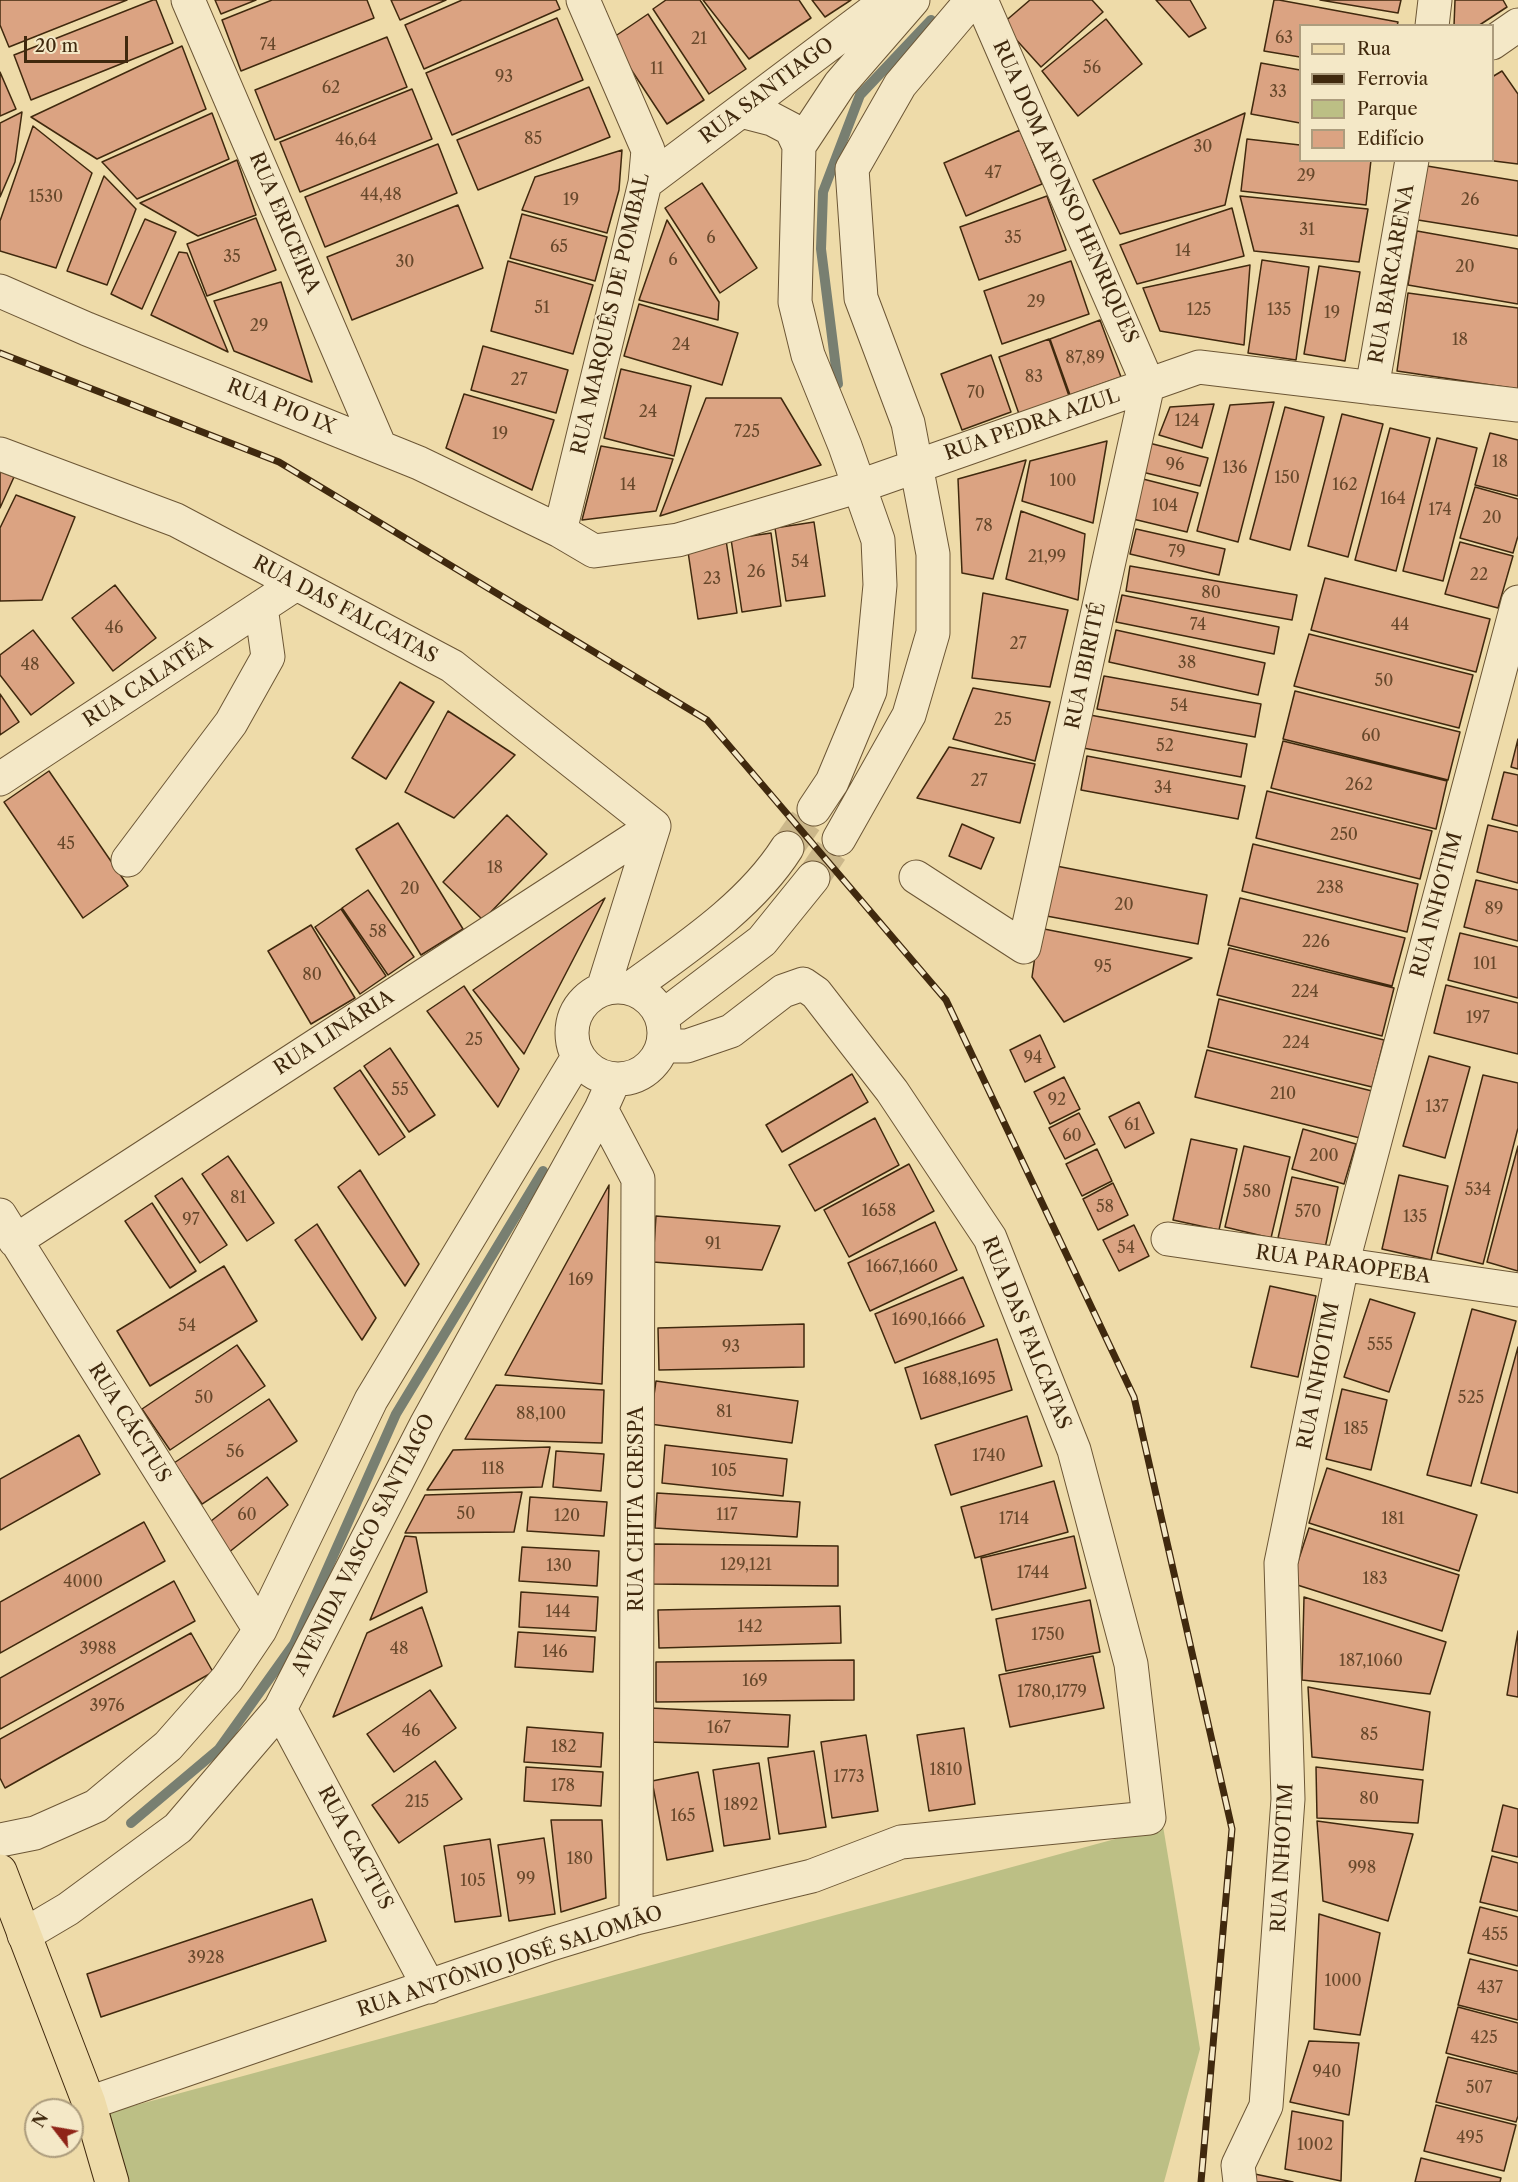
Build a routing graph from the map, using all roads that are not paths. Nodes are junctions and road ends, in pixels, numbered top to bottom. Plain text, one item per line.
1 (188, 0) edge
2 (583, 0) edge
3 (888, 0) edge
4 (913, 0) edge
5 (972, 0) edge
6 (981, 0) edge
7 (1435, 0) edge
8 (1432, 24) edge
9 (1518, 25) edge
10 (1494, 42) edge
11 (741, 111) junction
12 (799, 146) junction
13 (1412, 162) edge
14 (645, 183) junction
15 (0, 291) edge
16 (1149, 384) junction
17 (1372, 388) junction
18 (1518, 405) edge
19 (380, 447) junction
20 (0, 454) edge
21 (916, 466) junction
22 (860, 486) junction
23 (560, 531) junction
24 (296, 584) junction
25 (1518, 602) edge
26 (261, 607) junction
27 (0, 779) edge
28 (814, 809) tunnel mouth
29 (654, 826) junction
30 (839, 839) tunnel mouth
31 (787, 848) tunnel mouth
32 (128, 861) dead end
33 (916, 877) dead end
34 (813, 878) tunnel mouth
35 (617, 988) junction
36 (663, 1031) junction
37 (578, 1057) junction
38 (608, 1094) junction
39 (7, 1228) edge
40 (1168, 1239) dead end
41 (1341, 1265) junction
42 (1518, 1290) edge
43 (260, 1630) junction
44 (280, 1709) junction
45 (1149, 1818) joint
46 (0, 1840) edge
47 (0, 1871) edge
48 (636, 1918) junction
49 (24, 1935) junction
50 (429, 1987) junction
51 (89, 2103) junction
52 (1239, 2174) edge
53 (112, 2182) edge

1 - 19 street, RUA ERICEIRA
2 - 14 street, RUA MARQUÊS DE POMBAL
3 - 11 street, RUA SANTIAGO
4 - 12 street
5 - 21 street
6 - 16 street, RUA DOM AFONSO HENRIQUES
7 - 8 street
9 - 10 street
11 - 12 street
11 - 14 street, RUA SANTIAGO
12 - 22 street
13 - 17 street, RUA BARCARENA
14 - 23 street, RUA MARQUÊS DE POMBAL
15 - 19 street, RUA PIO IX
16 - 17 street, RUA PEDRA AZUL
16 - 21 street, RUA PEDRA AZUL
16 - 33 street, RUA IBIRITÉ
17 - 18 street, RUA PEDRA AZUL
19 - 23 street, RUA PIO IX
20 - 24 street, RUA DAS FALCATAS
21 - 22 street, RUA PEDRA AZUL
21 - 30 street
22 - 23 street, RUA PEDRA AZUL
22 - 28 street
24 - 26 street, RUA CALATÉA
24 - 29 street, RUA DAS FALCATAS
25 - 41 street, RUA INHOTIM
26 - 27 street, RUA CALATÉA
26 - 32 street
29 - 35 street
29 - 39 street, RUA LINÁRIA
31 - 35 street
34 - 36 street
35 - 36 street
35 - 37 street
36 - 38 street
36 - 45 street, RUA DAS FALCATAS
37 - 38 street
37 - 43 street
38 - 44 street, AVENIDA VASCO SANTIAGO
38 - 48 street, RUA CHITA CRESPA
39 - 43 street, RUA CÁCTUS
40 - 41 street, RUA PARAOPEBA
41 - 42 street, RUA PARAOPEBA
41 - 52 street, RUA INHOTIM
43 - 46 street
44 - 49 street, AVENIDA VASCO SANTIAGO
44 - 50 street, RUA CACTUS
45 - 48 street, RUA ANTÔNIO JOSÉ SALOMÃO
47 - 49 main road
48 - 50 street, RUA ANTÔNIO JOSÉ SALOMÃO
49 - 51 main road
50 - 51 street, RUA ANTÔNIO JOSÉ SALOMÃO
51 - 53 main road

